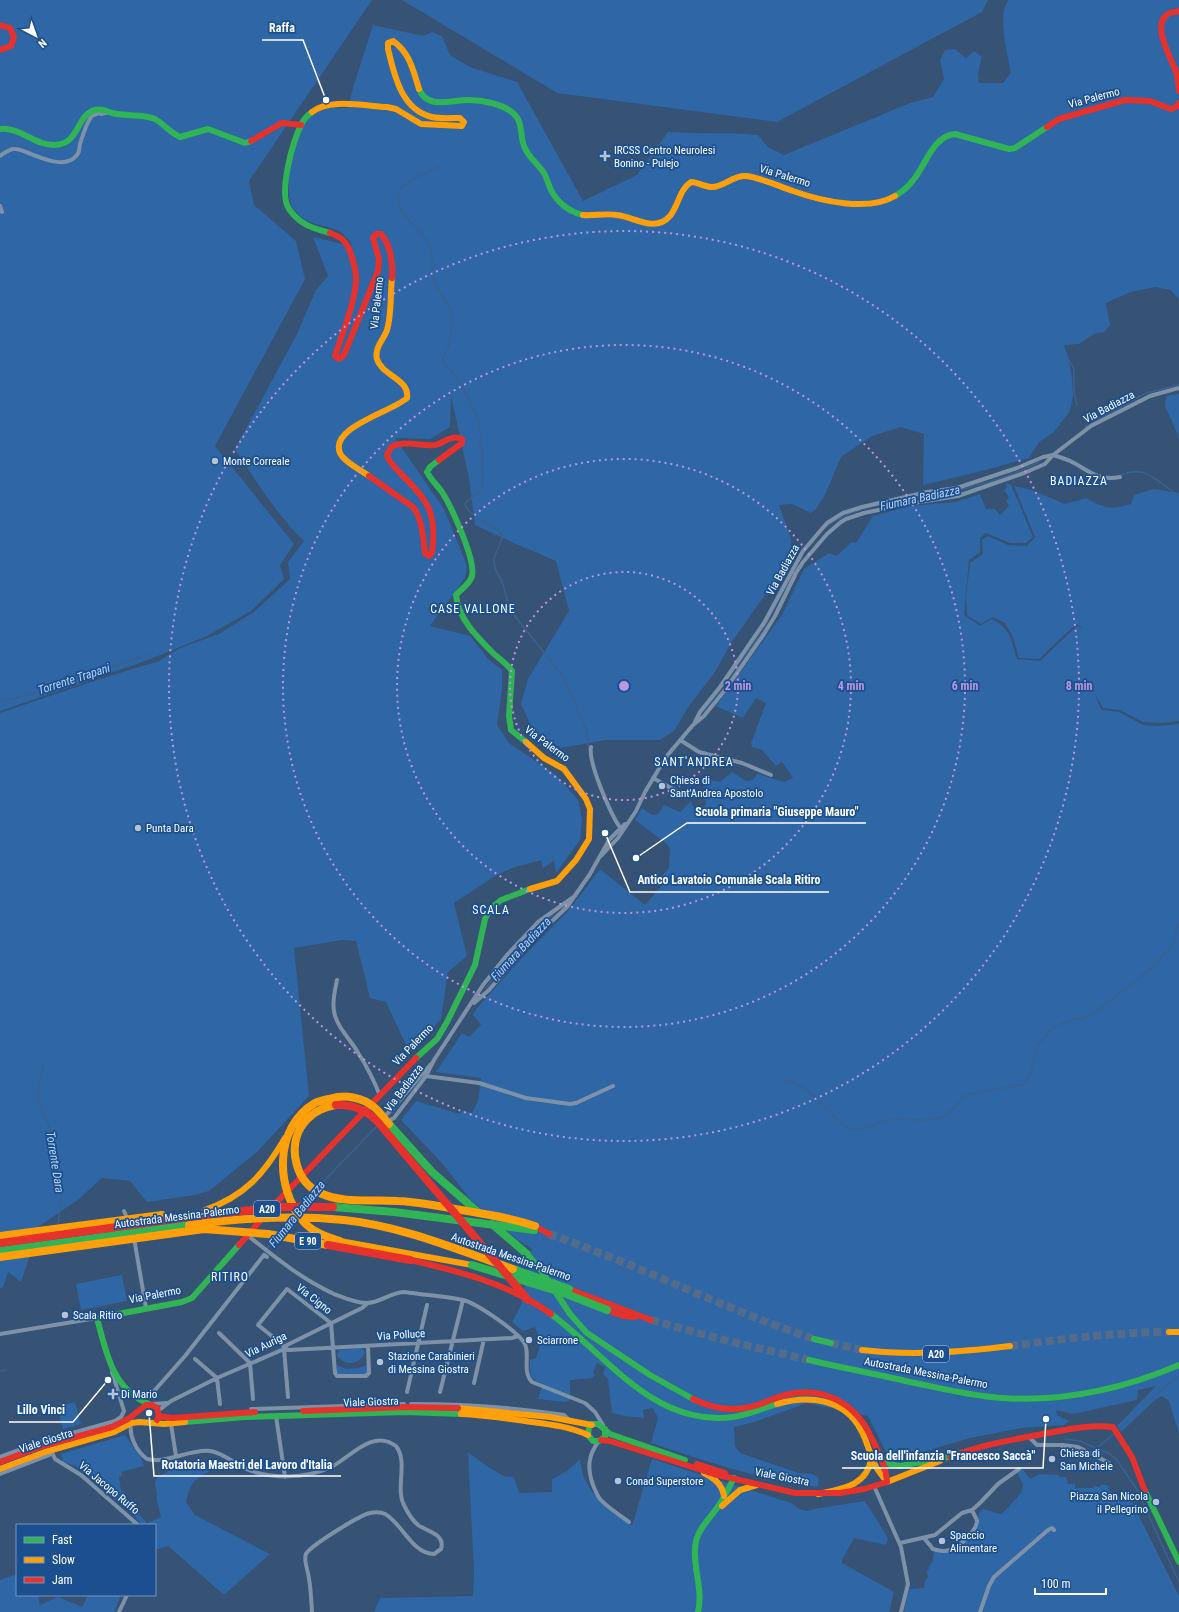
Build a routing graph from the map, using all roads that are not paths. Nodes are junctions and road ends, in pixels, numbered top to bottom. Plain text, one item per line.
1 (1179, 11) edge
2 (0, 25) edge
3 (0, 50) edge
4 (1179, 91) edge
5 (1179, 103) edge
6 (109, 112) junction
7 (301, 125) junction
8 (0, 129) edge
9 (0, 156) edge
10 (0, 206) edge
11 (2, 212) dead end
12 (1179, 388) edge
13 (1053, 455) junction
14 (1120, 477) dead end
15 (803, 551) junction
16 (808, 555) junction
17 (693, 725) junction
18 (680, 740) junction
19 (591, 747) dead end
20 (771, 775) dead end
21 (653, 778) junction
22 (685, 796) dead end
23 (622, 830) junction
24 (575, 896) junction
25 (337, 980) dead end
26 (471, 1005) junction
27 (438, 1037) junction
28 (449, 1038) junction
29 (444, 1045) junction
30 (434, 1060) junction
31 (426, 1076) junction
32 (613, 1086) dead end
33 (382, 1094) junction
34 (368, 1108) junction
35 (383, 1121) junction
36 (288, 1132) junction
37 (124, 1211) dead end
38 (535, 1228) junction
39 (549, 1234) tunnel mouth
40 (247, 1235) junction
41 (0, 1236) edge
42 (0, 1243) edge
43 (0, 1251) edge
44 (269, 1255) junction
45 (0, 1257) edge
46 (463, 1300) junction
47 (528, 1300) junction
48 (368, 1303) junction
49 (427, 1305) dead end
50 (146, 1308) junction
51 (624, 1313) junction
52 (97, 1318) junction
53 (648, 1319) tunnel mouth
54 (331, 1323) junction
55 (1169, 1332) tunnel mouth
56 (1179, 1332) edge
57 (219, 1333) dead end
58 (0, 1334) edge
59 (518, 1336) junction
60 (484, 1339) junction
61 (814, 1339) tunnel mouth
62 (452, 1341) junction
63 (419, 1343) junction
64 (831, 1343) tunnel mouth
65 (368, 1346) junction
66 (1010, 1346) tunnel mouth
67 (333, 1348) junction
68 (284, 1349) junction
69 (862, 1350) tunnel mouth
70 (195, 1359) dead end
71 (809, 1360) tunnel mouth
72 (250, 1363) junction
73 (109, 1364) junction
74 (1179, 1366) edge
75 (217, 1378) junction
76 (474, 1383) dead end
77 (407, 1392) dead end
78 (440, 1392) dead end
79 (288, 1397) dead end
80 (253, 1399) dead end
81 (171, 1401) junction
82 (772, 1403) junction
83 (150, 1404) junction
84 (220, 1404) dead end
85 (138, 1405) junction
86 (595, 1412) junction
87 (159, 1413) junction
88 (276, 1416) junction
89 (131, 1423) junction
90 (148, 1423) junction
91 (170, 1424) junction
92 (592, 1424) junction
93 (604, 1427) junction
94 (589, 1437) junction
95 (1029, 1437) junction
96 (600, 1441) junction
97 (1062, 1445) junction
98 (52, 1452) junction
99 (591, 1453) junction
100 (1063, 1453) dead end
101 (874, 1454) junction
102 (0, 1456) edge
103 (176, 1456) junction
104 (954, 1456) junction
105 (0, 1462) edge
106 (1109, 1462) dead end
107 (690, 1466) junction
108 (0, 1468) edge
109 (1019, 1469) dead end
110 (0, 1474) edge
111 (285, 1477) junction
112 (734, 1478) junction
113 (887, 1482) junction
114 (759, 1484) junction
115 (874, 1486) junction
116 (818, 1494) junction
117 (728, 1496) junction
118 (972, 1510) junction
119 (629, 1522) dead end
120 (137, 1524) edge
121 (1054, 1530) dead end
122 (924, 1538) junction
123 (900, 1543) junction
124 (1179, 1562) edge
125 (127, 1596) edge
126 (119, 1612) edge
127 (312, 1612) edge
128 (698, 1612) edge
129 (901, 1612) edge
130 (980, 1612) edge

1 - 4 main road
2 - 3 main road
5 - 7 main road, Via Palermo
6 - 7 main road
6 - 8 main road
6 - 9 street
7 - 27 main road, Via Palermo
10 - 11 street
12 - 13 street, Via Badiazza
13 - 14 street
13 - 15 street, Via Badiazza
13 - 16 street, Via Badiazza
15 - 16 street
15 - 17 street, Via Badiazza
16 - 17 street, Via Badiazza
17 - 18 street, Via Badiazza
18 - 20 street
18 - 21 street, Via Badiazza
19 - 23 street
21 - 22 street
21 - 23 street, Via Badiazza
23 - 24 street, Via Badiazza
24 - 26 street, Via Badiazza
24 - 26 street, Via Badiazza
25 - 33 street
26 - 28 street, Via Badiazza
27 - 28 street
27 - 29 street
27 - 33 main road, Via Palermo
28 - 29 street, Via Badiazza
29 - 30 street, Via Badiazza
30 - 31 street, Via Badiazza
30 - 35 street, Via Badiazza
31 - 32 street
31 - 35 street, Via Badiazza
33 - 34 main road, Via Palermo
34 - 35 street, Via Badiazza
34 - 40 main road, Via Palermo
36 - 41 main road, bridge
36 - 51 main road, bridge
36 - 82 main road, bridge
37 - 50 street
38 - 39 main road, Autostrada Messina-Palermo / A20
38 - 42 main road, Autostrada Messina-Palermo / A20, bridge
38 - 47 main road, bridge
40 - 44 street
40 - 50 main road, Via Palermo
43 - 51 main road, Autostrada Messina-Palermo / A20, bridge
44 - 48 street
44 - 85 street
45 - 47 main road, E 90, bridge
46 - 48 street
46 - 59 street
46 - 62 street
47 - 82 main road
48 - 54 street, Via Auriga
49 - 63 street
50 - 52 main road, Via Palermo
51 - 53 main road, A20
52 - 58 street, Via Palermo
52 - 73 main road
54 - 67 street
54 - 68 street, Via Auriga
54 - 68 street, Via Cigno
55 - 56 main road
57 - 72 street
59 - 60 street, Via Polluce
59 - 86 street
60 - 62 street, Via Polluce
60 - 76 street
61 - 64 main road
62 - 63 street, Via Polluce
62 - 78 street
63 - 65 street, Via Polluce
63 - 77 street
65 - 67 street, Via Polluce
65 - 67 street
66 - 69 main road, Autostrada Messina-Palermo / A20
67 - 68 street, Via Polluce
68 - 72 street, Via Auriga
68 - 79 street
70 - 75 street
71 - 74 main road, Autostrada Messina-Palermo
72 - 75 street, Via Auriga
72 - 80 street
73 - 85 main road
73 - 102 street, Viale Giostra
75 - 81 street, Via Auriga
75 - 84 street
81 - 83 street
81 - 87 street
82 - 101 main road
83 - 85 main road, Viale Giostra
83 - 87 main road
85 - 90 main road
85 - 105 main road, Viale Giostra
86 - 92 street
86 - 93 street
87 - 90 main road
87 - 92 main road, Viale Giostra
88 - 91 main road, Viale Giostra
88 - 94 main road, Viale Giostra
88 - 111 street
89 - 90 main road, Viale Giostra
89 - 98 main road, Viale Giostra
89 - 103 street
90 - 91 main road, Viale Giostra
91 - 103 street
92 - 93 main road
92 - 94 main road
93 - 96 main road
93 - 112 main road, Viale Giostra
94 - 96 main road
94 - 99 street
95 - 97 street
95 - 104 main road, Viale Giostra
95 - 124 main road, Viale Giostra
96 - 99 street
96 - 107 main road, Viale Giostra
97 - 100 street
97 - 106 street
98 - 108 main road, Viale Giostra
98 - 110 street
98 - 120 street, Via Jacopo Ruffo
99 - 119 street
101 - 104 main road
101 - 113 main road
101 - 116 main road
103 - 111 street
104 - 113 main road, Viale Giostra
107 - 112 main road, Viale Giostra
107 - 117 main road
109 - 118 street
111 - 127 street
112 - 114 main road, Viale Giostra
112 - 117 main road
113 - 115 main road, Viale Giostra
114 - 116 main road, Viale Giostra
114 - 117 main road
115 - 116 main road, Viale Giostra
115 - 123 street
117 - 128 main road
118 - 122 street
118 - 122 street
121 - 130 street
122 - 123 street
123 - 129 street
125 - 126 street

